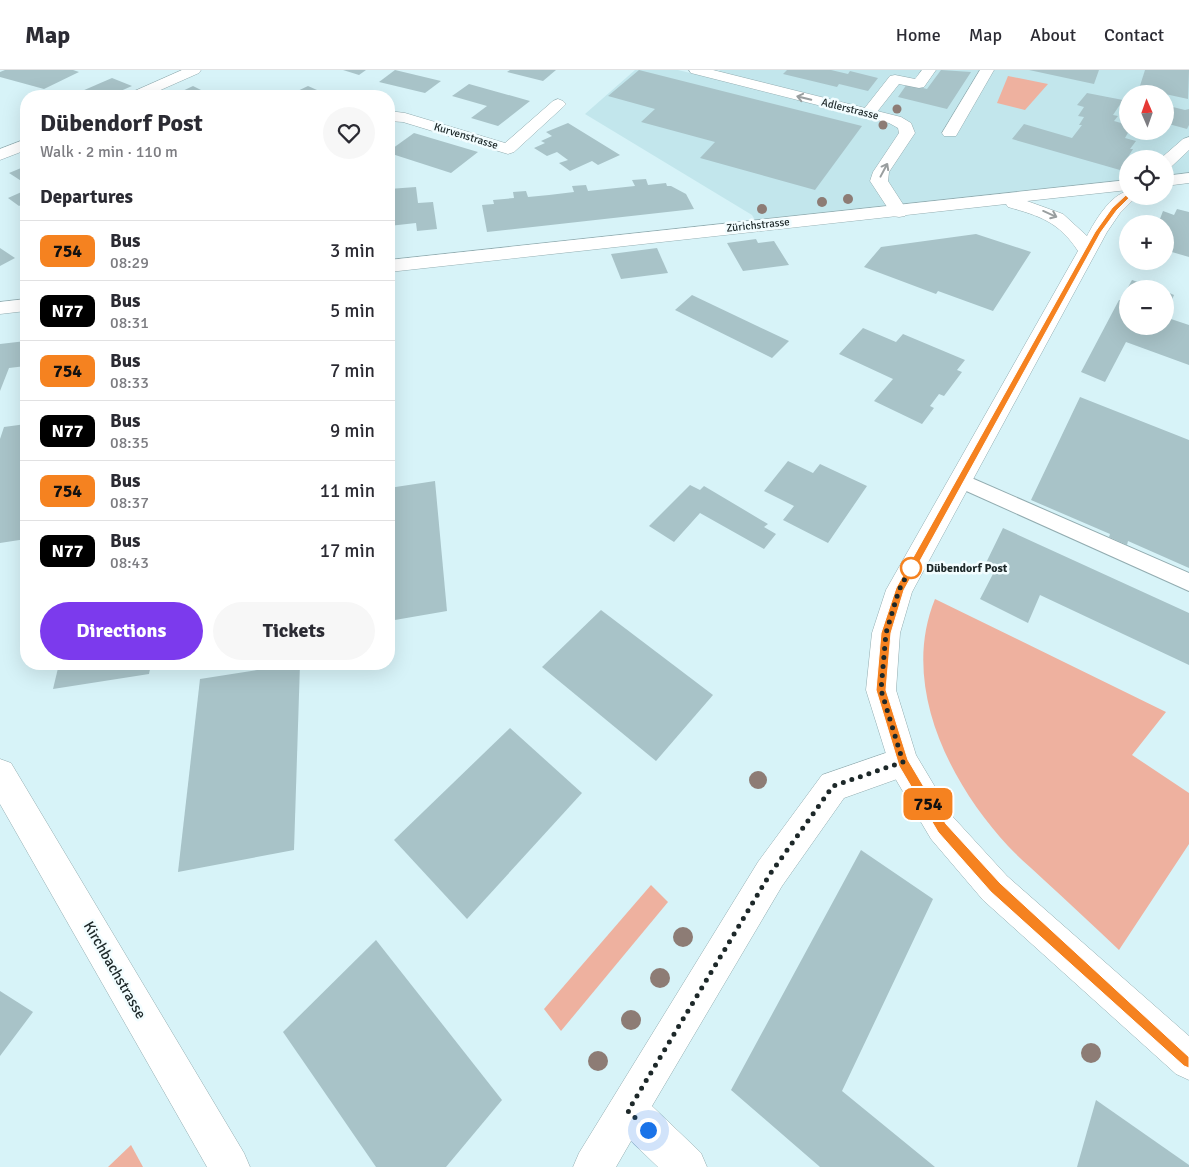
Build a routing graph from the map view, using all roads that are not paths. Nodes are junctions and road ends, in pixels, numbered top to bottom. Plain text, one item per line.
1 (194, 70) edge
2 (929, 70) edge
3 (986, 70) edge
4 (704, 71) edge
5 (149, 90) edge
6 (558, 104) dead end
7 (868, 114) junction
8 (395, 117) edge
9 (950, 133) dead end
10 (1189, 142) edge
11 (20, 147) edge
12 (1174, 155) edge
13 (0, 156) edge
14 (1189, 178) edge
15 (1174, 180) edge
16 (1119, 186) edge
17 (1003, 200) junction
18 (1119, 204) edge
19 (899, 212) junction
20 (1088, 251) junction
21 (395, 265) edge
22 (20, 306) edge
23 (0, 308) edge
24 (960, 480) junction
25 (1189, 582) edge
26 (903, 762) junction
27 (0, 774) edge
28 (1189, 1061) edge
29 (628, 1111) junction
30 (230, 1167) edge
31 (593, 1167) edge
32 (687, 1167) edge

1 - 5 street
2 - 7 street
3 - 9 street
7 -> 4 street, Adlerstrasse
6 - 8 street, Kurvenstrasse
19 -> 7 street, Adlerstrasse
10 - 12 street
11 - 13 street
14 - 15 street
16 - 17 street, Zürichstrasse
17 - 19 street, Zürichstrasse
17 -> 20 street
18 - 20 street
19 - 21 street, Zürichstrasse
20 - 24 street
22 - 23 street
24 - 25 lane
24 - 26 street
26 - 28 street
26 - 29 street
27 - 30 street, Kirchbachstrasse
29 - 31 street
29 - 32 street

